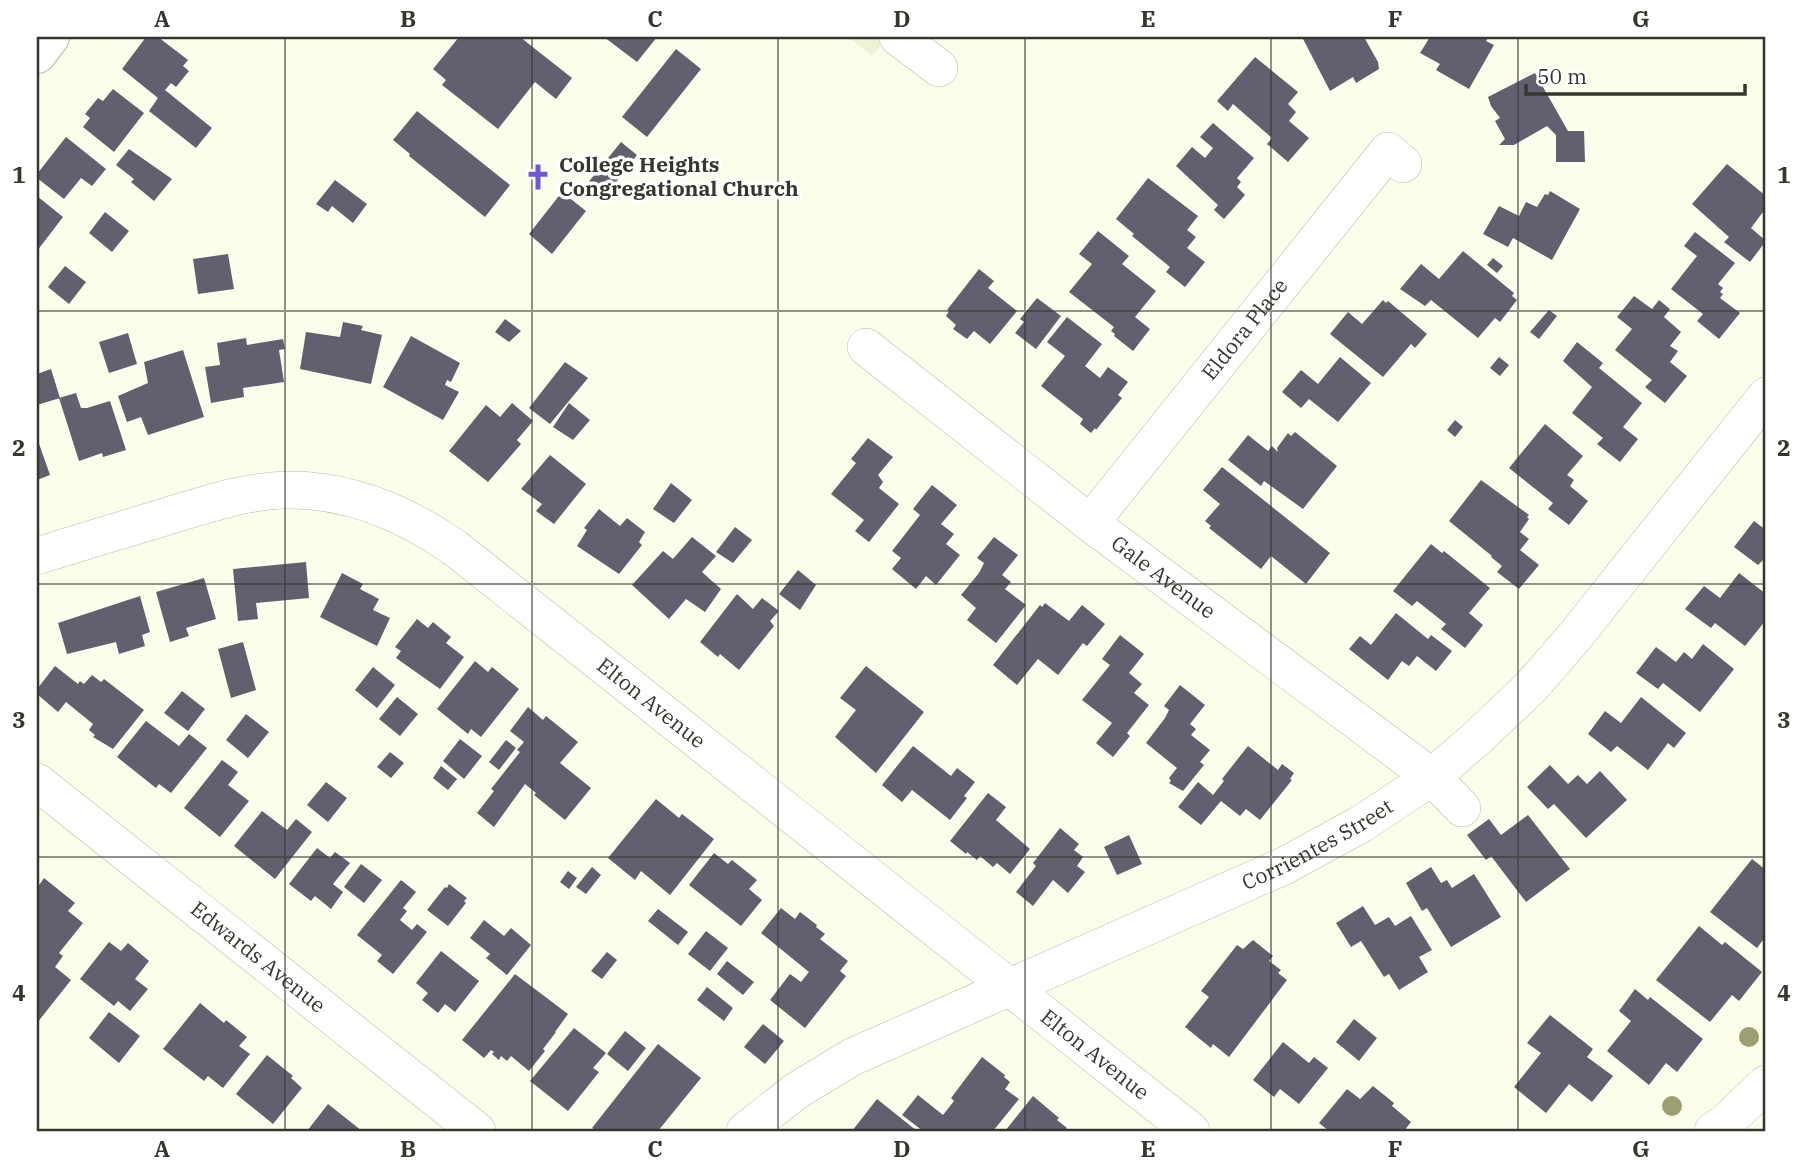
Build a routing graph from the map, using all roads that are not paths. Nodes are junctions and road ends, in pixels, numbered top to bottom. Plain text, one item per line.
1 (50, 37) edge
2 (898, 37) edge
3 (37, 54) edge
4 (939, 68) dead end
5 (1403, 163) dead end
6 (866, 347) dead end
7 (1766, 396) edge
8 (1090, 523) junction
9 (37, 556) edge
10 (1432, 777) junction
11 (37, 782) edge
12 (1462, 808) dead end
13 (1009, 987) junction
14 (1766, 1084) edge
15 (477, 1131) edge
16 (745, 1131) edge
17 (1191, 1131) edge
18 (1713, 1131) edge

1 - 3 main road
2 - 4 street
5 - 8 street, Eldora Place
6 - 8 street, Gale Avenue
7 - 10 street, Corrientes Street
8 - 10 street, Gale Avenue
9 - 13 street, Elton Avenue
10 - 12 street, Gale Avenue
10 - 13 street, Corrientes Street
11 - 15 street, Edwards Avenue
13 - 16 street, Corrientes Street
13 - 17 street, Elton Avenue
14 - 18 street

